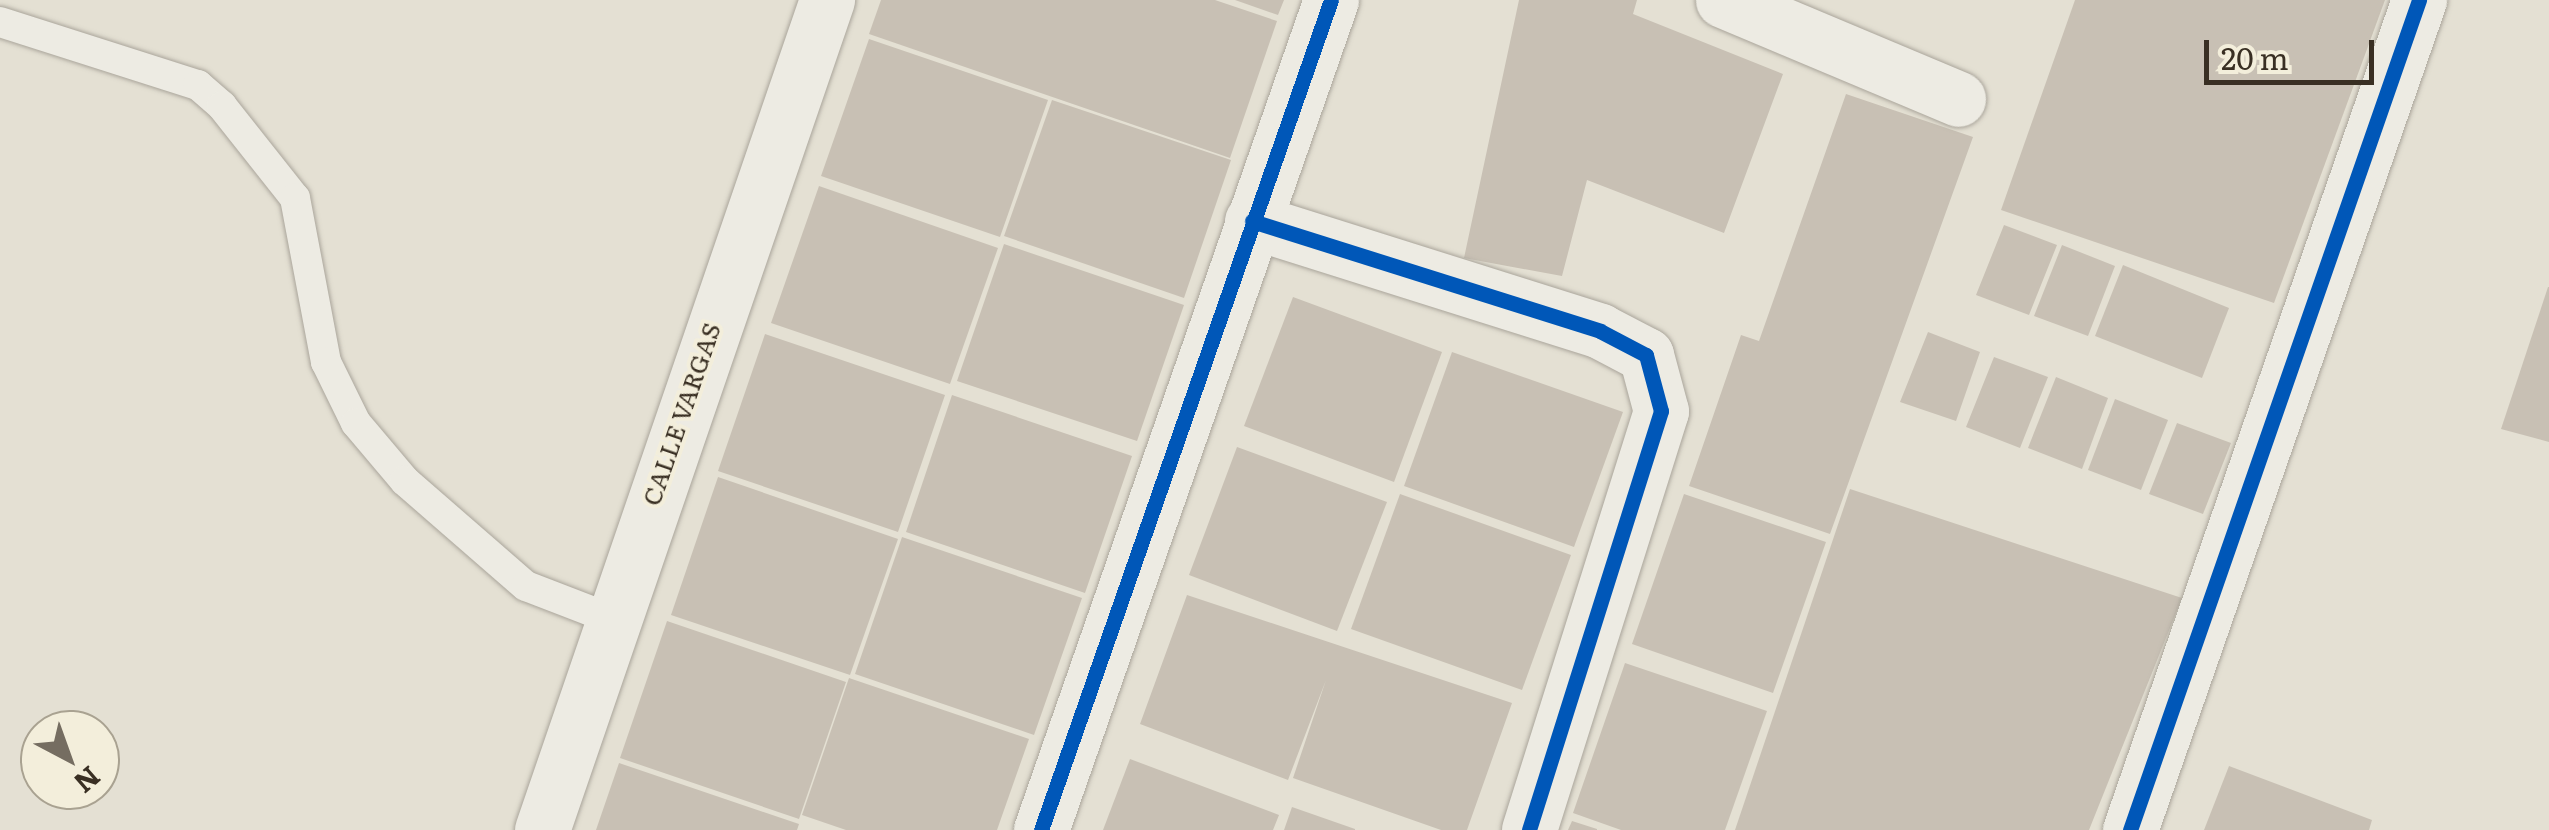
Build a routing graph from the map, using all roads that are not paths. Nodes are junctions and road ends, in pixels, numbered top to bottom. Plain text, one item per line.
1 (827, 0) edge
2 (1332, 0) edge
3 (1723, 0) edge
4 (2419, 0) edge
5 (0, 22) edge
6 (1958, 99) dead end
7 (1252, 221) junction
8 (610, 618) junction
9 (542, 830) edge
10 (1041, 830) edge
11 (1529, 830) edge
12 (2130, 830) edge

1 - 8 street, CALLE VARGAS
2 - 7 street
3 - 6 street
4 - 12 street
5 - 8 lane
7 - 10 street
7 - 11 street
8 - 9 street, CALLE VARGAS

